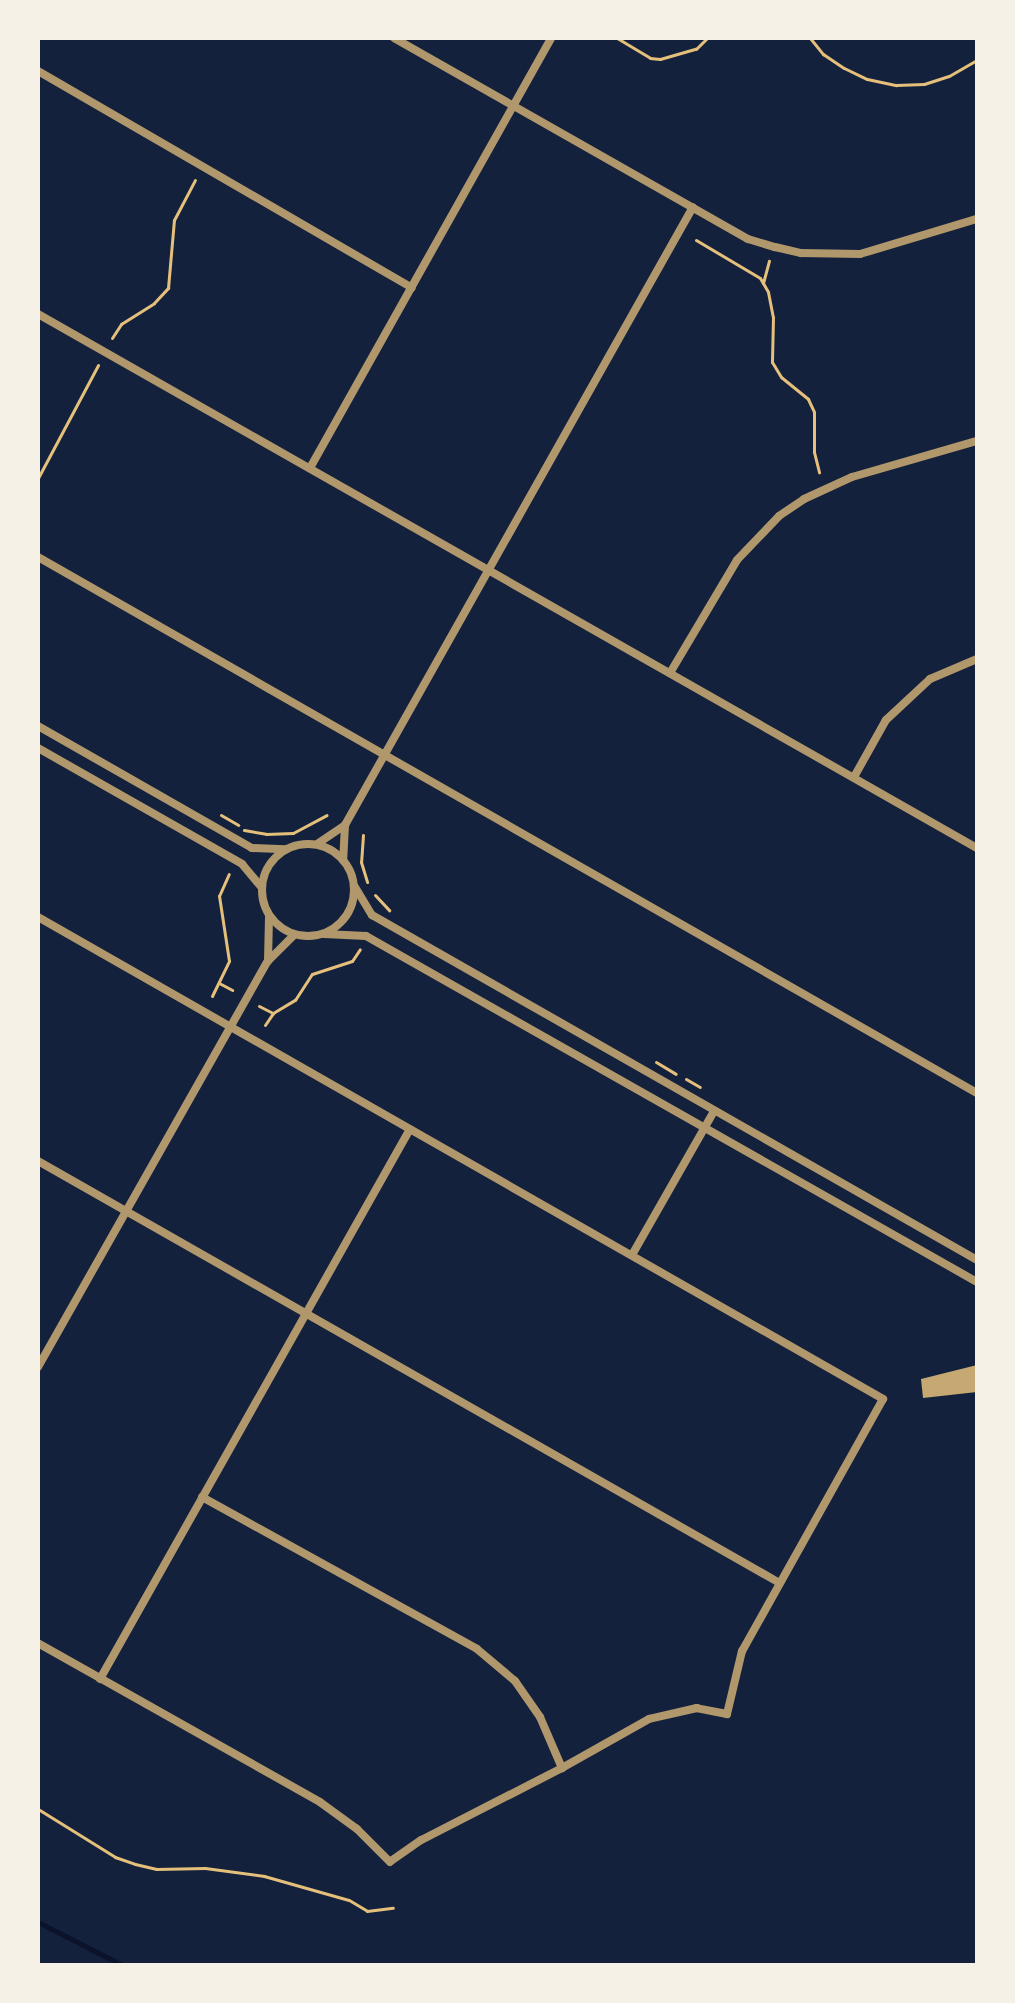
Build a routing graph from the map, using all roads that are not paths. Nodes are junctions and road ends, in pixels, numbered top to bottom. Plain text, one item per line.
1 (394, 38) edge
2 (551, 38) edge
3 (38, 71) edge
4 (514, 106) junction
5 (693, 207) junction
6 (977, 219) edge
7 (412, 288) junction
8 (38, 314) edge
9 (977, 441) edge
10 (310, 468) junction
11 (38, 557) edge
12 (489, 570) junction
13 (977, 659) edge
14 (670, 673) junction
15 (38, 726) edge
16 (38, 748) edge
17 (384, 755) junction
18 (854, 777) junction
19 (345, 825) junction
20 (317, 844) junction
21 (977, 848) edge
22 (286, 849) junction
23 (343, 860) junction
24 (261, 887) junction
25 (355, 887) junction
26 (38, 917) edge
27 (269, 917) junction
28 (324, 934) junction
29 (294, 935) junction
30 (268, 961) junction
31 (230, 1027) junction
32 (977, 1093) edge
33 (714, 1111) junction
34 (704, 1128) junction
35 (410, 1129) junction
36 (38, 1161) edge
37 (126, 1212) junction
38 (632, 1255) junction
39 (977, 1260) edge
40 (977, 1282) edge
41 (304, 1313) junction
42 (38, 1367) edge
43 (202, 1497) junction
44 (778, 1582) junction
45 (38, 1643) edge
46 (100, 1679) junction
47 (562, 1768) junction

1 - 4 street
2 - 4 street
3 - 7 street
4 - 5 street
4 - 7 street
5 - 6 street
5 - 12 street
7 - 10 street
8 - 10 street
9 - 14 street
10 - 12 street
11 - 17 street
12 - 14 street
12 - 17 street
13 - 18 street
14 - 18 street
15 - 22 street
16 - 24 street
17 - 19 street
17 - 32 street
18 - 21 street
19 - 20 street
19 - 23 street
20 - 22 street
20 - 23 street
22 - 24 street
23 - 25 street
24 - 27 street
25 - 28 street
25 - 33 street
26 - 31 street
27 - 29 street
27 - 30 street
28 - 29 street
28 - 34 street
29 - 30 street
30 - 31 street
31 - 35 street
31 - 37 street
33 - 34 street
33 - 39 street
34 - 38 street
34 - 40 street
35 - 38 street
35 - 41 street
36 - 37 street
37 - 41 street
37 - 42 street
38 - 44 street
41 - 43 street
41 - 44 street
43 - 46 street
43 - 47 street
44 - 47 street
45 - 46 street
46 - 47 street

